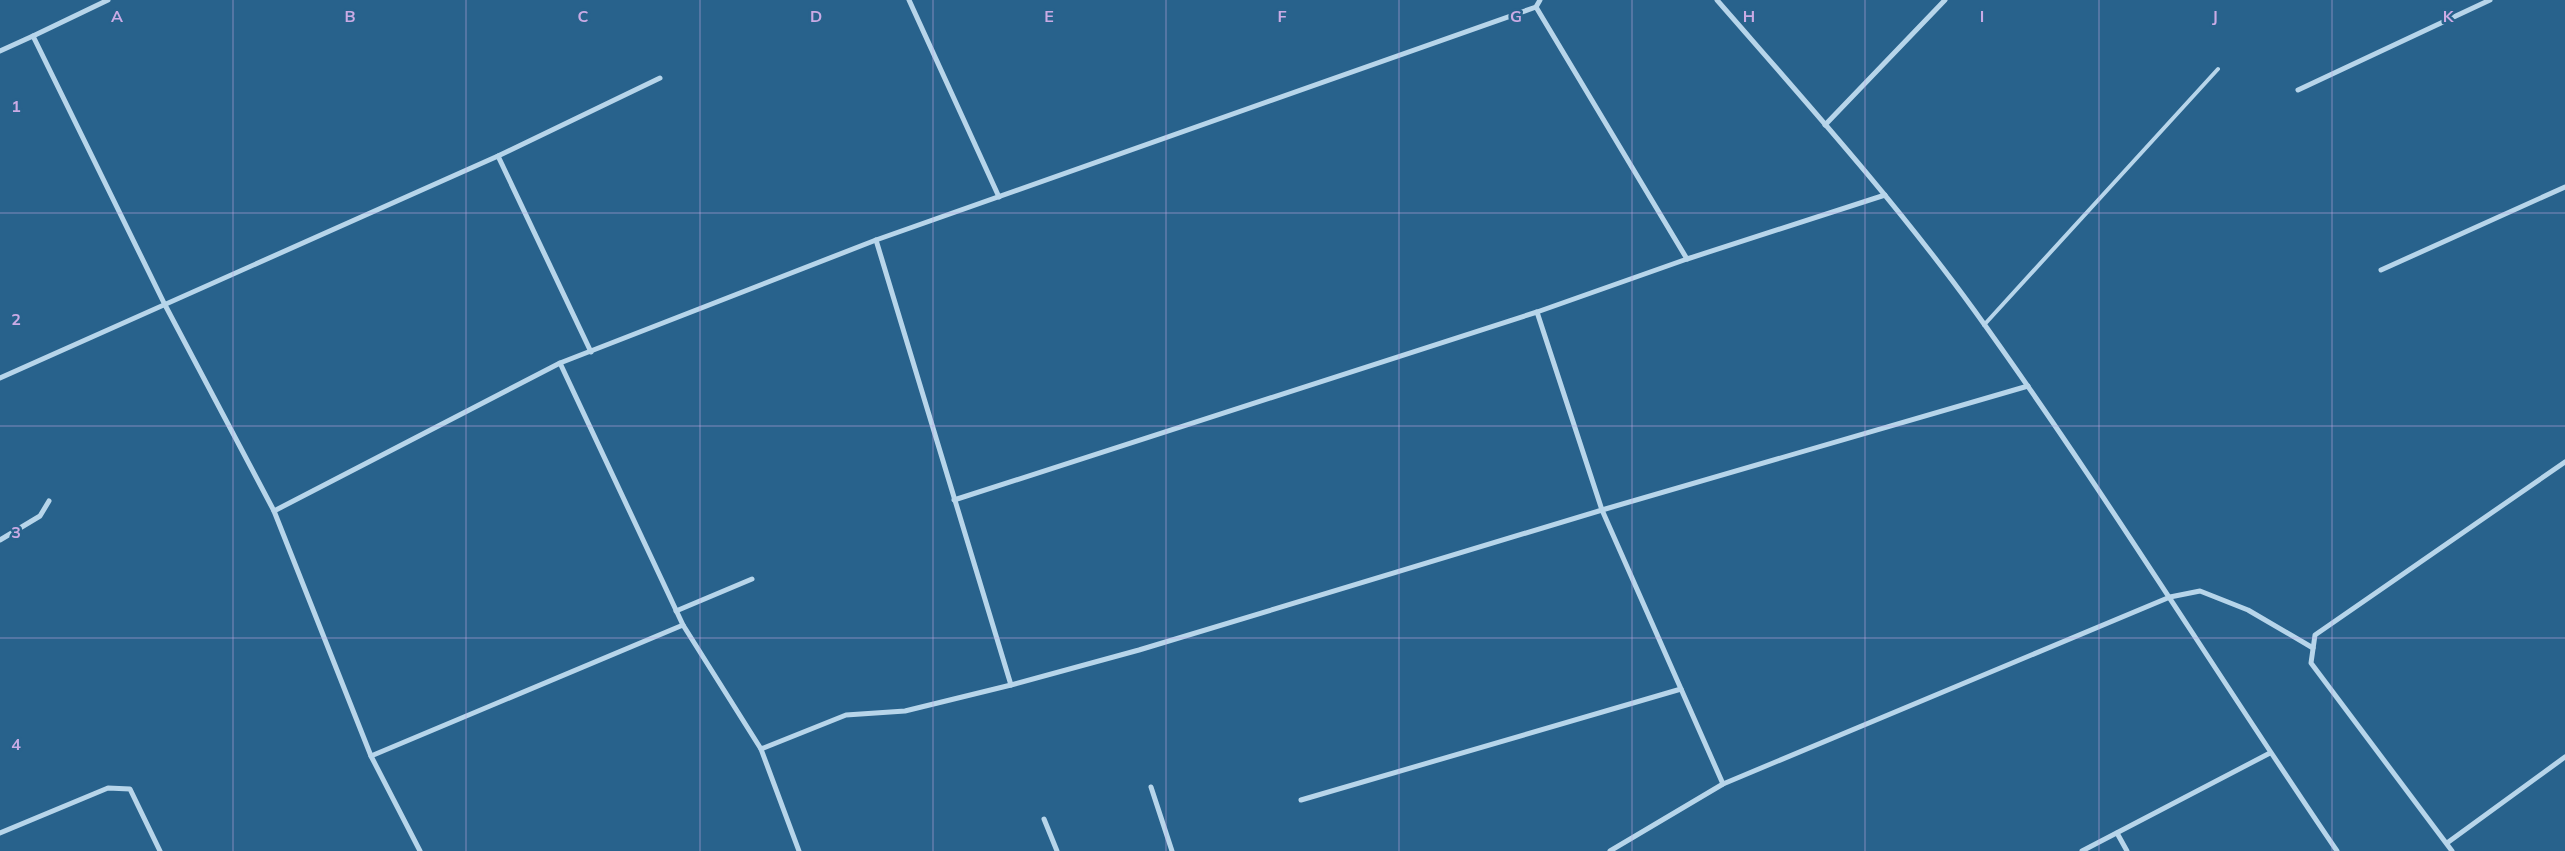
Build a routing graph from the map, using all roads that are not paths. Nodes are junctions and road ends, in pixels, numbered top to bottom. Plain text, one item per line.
1 (108, 0) edge
2 (909, 0) edge
3 (1540, 0) edge
4 (1717, 0) edge
5 (1945, 0) edge
6 (2490, 0) edge
7 (1536, 7) junction
8 (33, 36) junction
9 (0, 51) edge
10 (2218, 69) dead end
11 (660, 78) dead end
12 (2298, 90) dead end
13 (1825, 125) junction
14 (498, 156) junction
15 (2565, 187) edge
16 (1885, 194) junction
17 (999, 197) junction
18 (876, 240) junction
19 (1687, 259) junction
20 (2381, 270) dead end
21 (164, 304) junction
22 (1537, 312) junction
23 (1984, 325) junction
24 (592, 352) junction
25 (560, 363) junction
26 (0, 378) edge
27 (2028, 386) junction
28 (2565, 462) edge
29 (954, 500) junction
30 (49, 502) dead end
31 (274, 510) junction
32 (1602, 510) junction
33 (0, 540) edge
34 (752, 579) dead end
35 (2170, 597) junction
36 (676, 611) junction
37 (683, 625) junction
38 (2313, 648) junction
39 (1011, 685) junction
40 (1681, 689) junction
41 (761, 749) junction
42 (2270, 753) junction
43 (371, 756) junction
44 (2565, 757) edge
45 (1723, 784) junction
46 (1151, 787) dead end
47 (1301, 800) dead end
48 (1044, 819) dead end
49 (2117, 833) junction
50 (0, 834) edge
51 (2447, 843) junction
52 (160, 851) edge
53 (420, 851) edge
54 (799, 851) edge
55 (1057, 851) edge
56 (1172, 851) edge
57 (1610, 851) edge
58 (2082, 851) edge
59 (2127, 851) edge
60 (2337, 851) edge
61 (2452, 851) edge

1 - 8 street
2 - 17 street
3 - 7 street
4 - 13 street
5 - 13 street
6 - 12 street
7 - 17 street
7 - 19 street
8 - 9 street
8 - 21 street
10 - 23 lane
11 - 14 street
13 - 16 street
14 - 21 street
14 - 24 street
15 - 20 street
16 - 19 street
16 - 23 street
17 - 18 street
18 - 24 street
18 - 29 street
19 - 22 street
21 - 26 street
21 - 31 street
22 - 29 street
22 - 32 street
23 - 27 street
24 - 25 street
25 - 31 street
25 - 36 street
27 - 32 street
27 - 35 street
28 - 38 street
29 - 39 street
30 - 33 street
31 - 43 street
32 - 39 street
32 - 40 street
34 - 36 street
35 - 38 street
35 - 42 street
35 - 45 street
36 - 37 street
37 - 41 street
37 - 43 street
38 - 51 street
39 - 41 street
40 - 45 street
40 - 47 street
41 - 54 street
42 - 49 street
42 - 60 street
43 - 53 street
44 - 51 street
45 - 57 street
46 - 56 street
48 - 55 street
49 - 58 street
49 - 59 street
50 - 52 street
51 - 61 street

